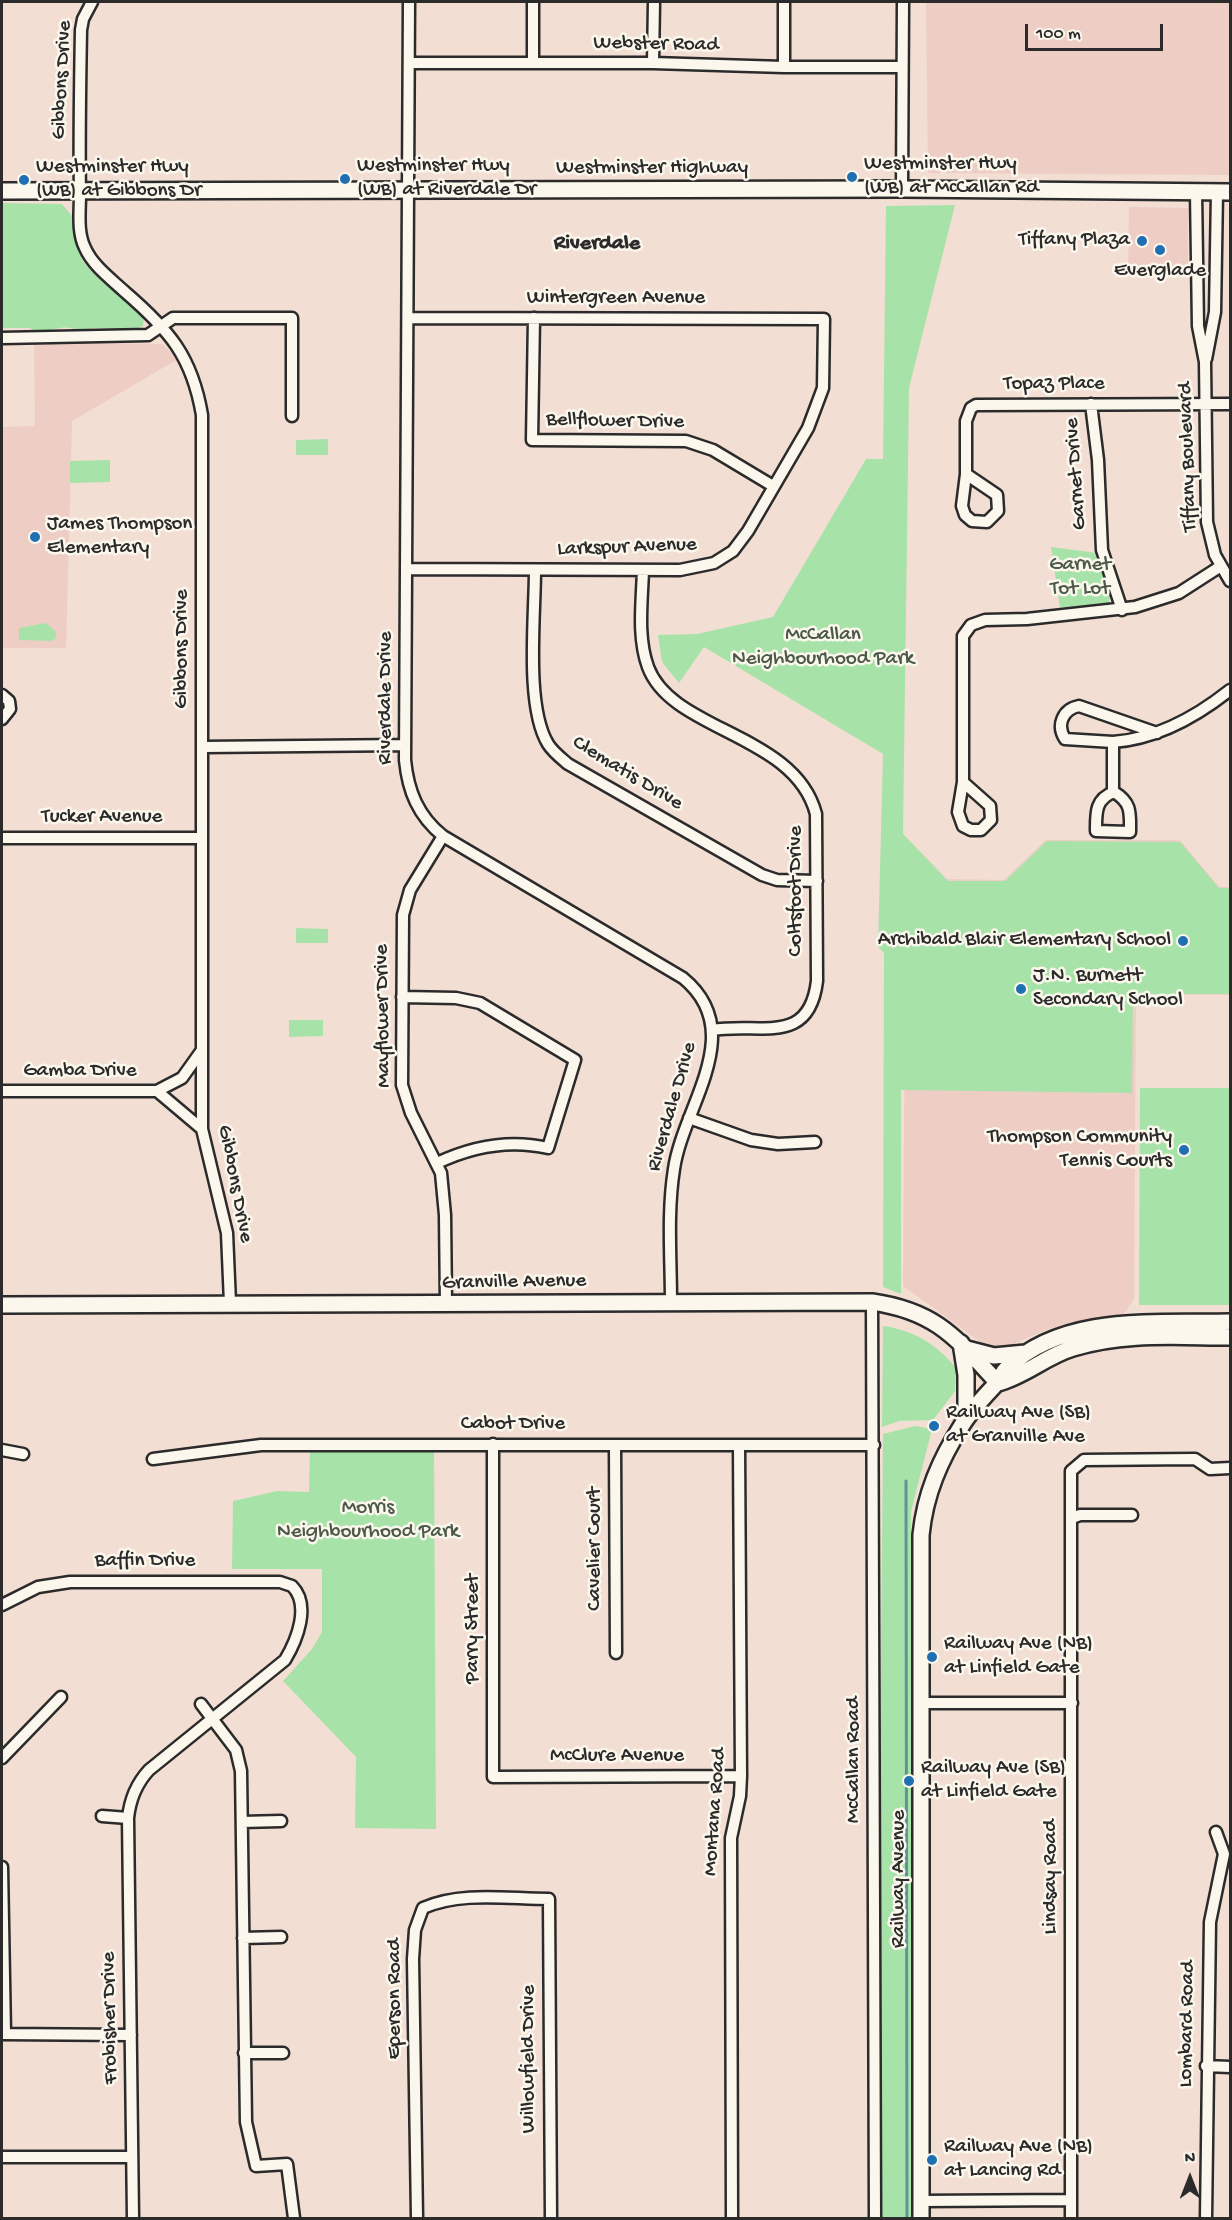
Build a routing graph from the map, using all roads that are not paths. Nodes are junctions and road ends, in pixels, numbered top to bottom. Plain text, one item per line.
1 (92, 2) edge
2 (409, 2) edge
3 (533, 2) edge
4 (654, 2) edge
5 (784, 2) edge
6 (903, 2) edge
7 (409, 63) junction
8 (533, 63) junction
9 (653, 63) junction
10 (784, 67) junction
11 (902, 67) junction
12 (902, 189) junction
13 (407, 190) junction
14 (2, 191) edge
15 (80, 191) junction
16 (1196, 192) junction
17 (1224, 192) edge
18 (408, 318) junction
19 (534, 318) junction
20 (824, 319) joint
21 (162, 324) junction
22 (2, 338) edge
23 (1205, 362) junction
24 (1090, 404) junction
25 (1205, 404) junction
26 (1230, 404) edge
27 (292, 416) dead end
28 (966, 474) junction
29 (773, 486) junction
30 (1221, 566) junction
31 (407, 569) junction
32 (535, 570) junction
33 (643, 570) junction
34 (1230, 581) edge
35 (1122, 610) junction
36 (1230, 690) edge
37 (2, 695) edge
38 (2, 719) edge
39 (1157, 733) junction
40 (1113, 742) junction
41 (405, 745) junction
42 (203, 747) junction
43 (963, 782) dead end
44 (1113, 792) dead end
45 (443, 836) junction
46 (2, 838) edge
47 (202, 838) junction
48 (817, 881) junction
49 (402, 997) junction
50 (712, 1030) junction
51 (203, 1048) junction
52 (2, 1091) edge
53 (157, 1092) junction
54 (689, 1118) junction
55 (202, 1129) junction
56 (815, 1142) dead end
57 (437, 1163) junction
58 (671, 1302) junction
59 (872, 1302) junction
60 (230, 1303) junction
61 (2, 1305) edge
62 (446, 1305) junction
63 (1230, 1322) edge
64 (1230, 1336) edge
65 (963, 1346) junction
66 (1028, 1352) junction
67 (998, 1383) junction
68 (966, 1418) junction
69 (493, 1444) junction
70 (615, 1445) junction
71 (740, 1445) junction
72 (874, 1445) junction
73 (2, 1450) edge
74 (23, 1454) dead end
75 (153, 1459) dead end
76 (1230, 1468) edge
77 (1132, 1515) dead end
78 (1072, 1518) junction
79 (292, 1586) joint
80 (2, 1605) edge
81 (616, 1653) dead end
82 (61, 1696) dead end
83 (922, 1703) junction
84 (1072, 1703) junction
85 (201, 1704) dead end
86 (212, 1718) junction
87 (2, 1758) edge
88 (741, 1776) junction
89 (493, 1777) joint
90 (102, 1816) dead end
91 (128, 1818) junction
92 (281, 1821) dead end
93 (242, 1822) junction
94 (1216, 1832) dead end
95 (2, 1867) edge
96 (549, 1899) joint
97 (281, 1937) dead end
98 (243, 1938) junction
99 (3, 2034) edge
100 (131, 2035) junction
101 (283, 2052) dead end
102 (244, 2053) junction
103 (1206, 2066) junction
104 (1230, 2067) edge
105 (2, 2157) edge
106 (131, 2157) junction
107 (1071, 2200) junction
108 (921, 2201) junction
109 (133, 2218) edge
110 (294, 2218) edge
111 (417, 2218) edge
112 (551, 2218) edge
113 (732, 2218) edge
114 (875, 2218) edge
115 (921, 2218) edge
116 (1071, 2218) edge
117 (1206, 2218) edge

1 - 15 street, Gibbons Drive
2 - 7 street, Riverdale Drive
3 - 8 street
4 - 9 street
5 - 10 street
6 - 11 street
7 - 8 street, Webster Road
7 - 13 street, Riverdale Drive
8 - 9 street, Webster Road
9 - 10 street, Webster Road
10 - 11 street, Webster Road
11 - 12 street
12 - 13 main road, Westminster Highway
12 - 16 main road, Westminster Highway
13 - 15 main road, Westminster Highway
13 - 18 street, Riverdale Drive
14 - 15 main road, Westminster Highway
15 - 21 street, Gibbons Drive
16 - 17 main road, Westminster Highway
16 - 23 street, Tiffany Boulevard
17 - 23 street, Tiffany Boulevard
18 - 19 street, Wintergreen Avenue
18 - 31 street, Riverdale Drive
19 - 20 street, Wintergreen Avenue
19 - 29 street, Bellflower Drive
20 - 29 street, Larkspur Avenue
21 - 22 street
21 - 27 street
21 - 42 street, Gibbons Drive
23 - 25 street, Tiffany Boulevard
24 - 25 street, Topaz Place
24 - 28 street, Topaz Place
24 - 35 street, Garnet Drive
25 - 26 street, Topaz Place
25 - 30 street, Tiffany Boulevard
28 - 28 street
29 - 33 street, Larkspur Avenue
30 - 34 street, Tiffany Boulevard
30 - 35 street
31 - 32 street, Larkspur Avenue
31 - 41 street, Riverdale Drive
32 - 33 street, Larkspur Avenue
32 - 48 street, Clematis Drive
33 - 48 street, Coltsfoot Drive
35 - 43 street
36 - 39 street
37 - 38 street
39 - 40 street
39 - 40 street
40 - 44 street
41 - 42 street
41 - 45 street, Riverdale Drive
42 - 47 street, Gibbons Drive
45 - 49 street, Mayflower Drive
45 - 50 street, Riverdale Drive
46 - 47 street, Tucker Avenue
47 - 51 street, Gibbons Drive
48 - 50 street, Coltsfoot Drive
49 - 57 street, Mayflower Drive
49 - 57 street
50 - 54 street, Riverdale Drive
51 - 53 street, Gamba Drive
51 - 55 street, Gibbons Drive
52 - 53 street, Gamba Drive
53 - 55 street, Gamba Drive
54 - 56 street
54 - 58 street, Riverdale Drive
55 - 60 street, Gibbons Drive
57 - 62 street, Mayflower Drive
58 - 59 main road, Granville Avenue
58 - 62 main road, Granville Avenue
59 - 65 main road, Granville Avenue
59 - 72 street, McCallan Road
60 - 61 main road, Granville Avenue
60 - 62 main road, Granville Avenue
63 - 66 main road
64 - 67 main road
65 - 66 main road
65 - 67 main road, Granville Avenue
65 - 68 main road
66 - 67 main road
67 - 68 main road, Railway Avenue
68 - 83 main road, Railway Avenue
69 - 70 street, Cabot Drive
69 - 75 street, Cabot Drive
69 - 89 street, Parry Street
70 - 71 street, Cabot Drive
70 - 81 street, Cavelier Court
71 - 72 street, Cabot Drive
71 - 88 street, Montana Road
72 - 114 street, McCallan Road
73 - 74 street
76 - 78 street, Lindsay Road
77 - 78 street
78 - 84 street, Lindsay Road
79 - 80 street, Baffin Drive
79 - 86 street, Frobisher Drive
82 - 87 street
83 - 84 street
83 - 108 main road, Railway Avenue
84 - 107 street, Lindsay Road
85 - 86 street
86 - 91 street, Frobisher Drive
86 - 93 street
88 - 89 street, McClure Avenue
88 - 113 street, Montana Road
90 - 91 street
91 - 100 street, Frobisher Drive
92 - 93 street
93 - 98 street
94 - 103 street, Lombard Road
95 - 99 street
96 - 111 street, Eperson Road
96 - 112 street, Willowfield Drive
97 - 98 street
98 - 102 street
99 - 100 street
100 - 106 street, Frobisher Drive
101 - 102 street
102 - 110 street
103 - 104 street
103 - 117 street, Lombard Road
105 - 106 street
106 - 109 street, Frobisher Drive
107 - 108 street
107 - 116 street, Lindsay Road
108 - 115 main road, Railway Avenue

